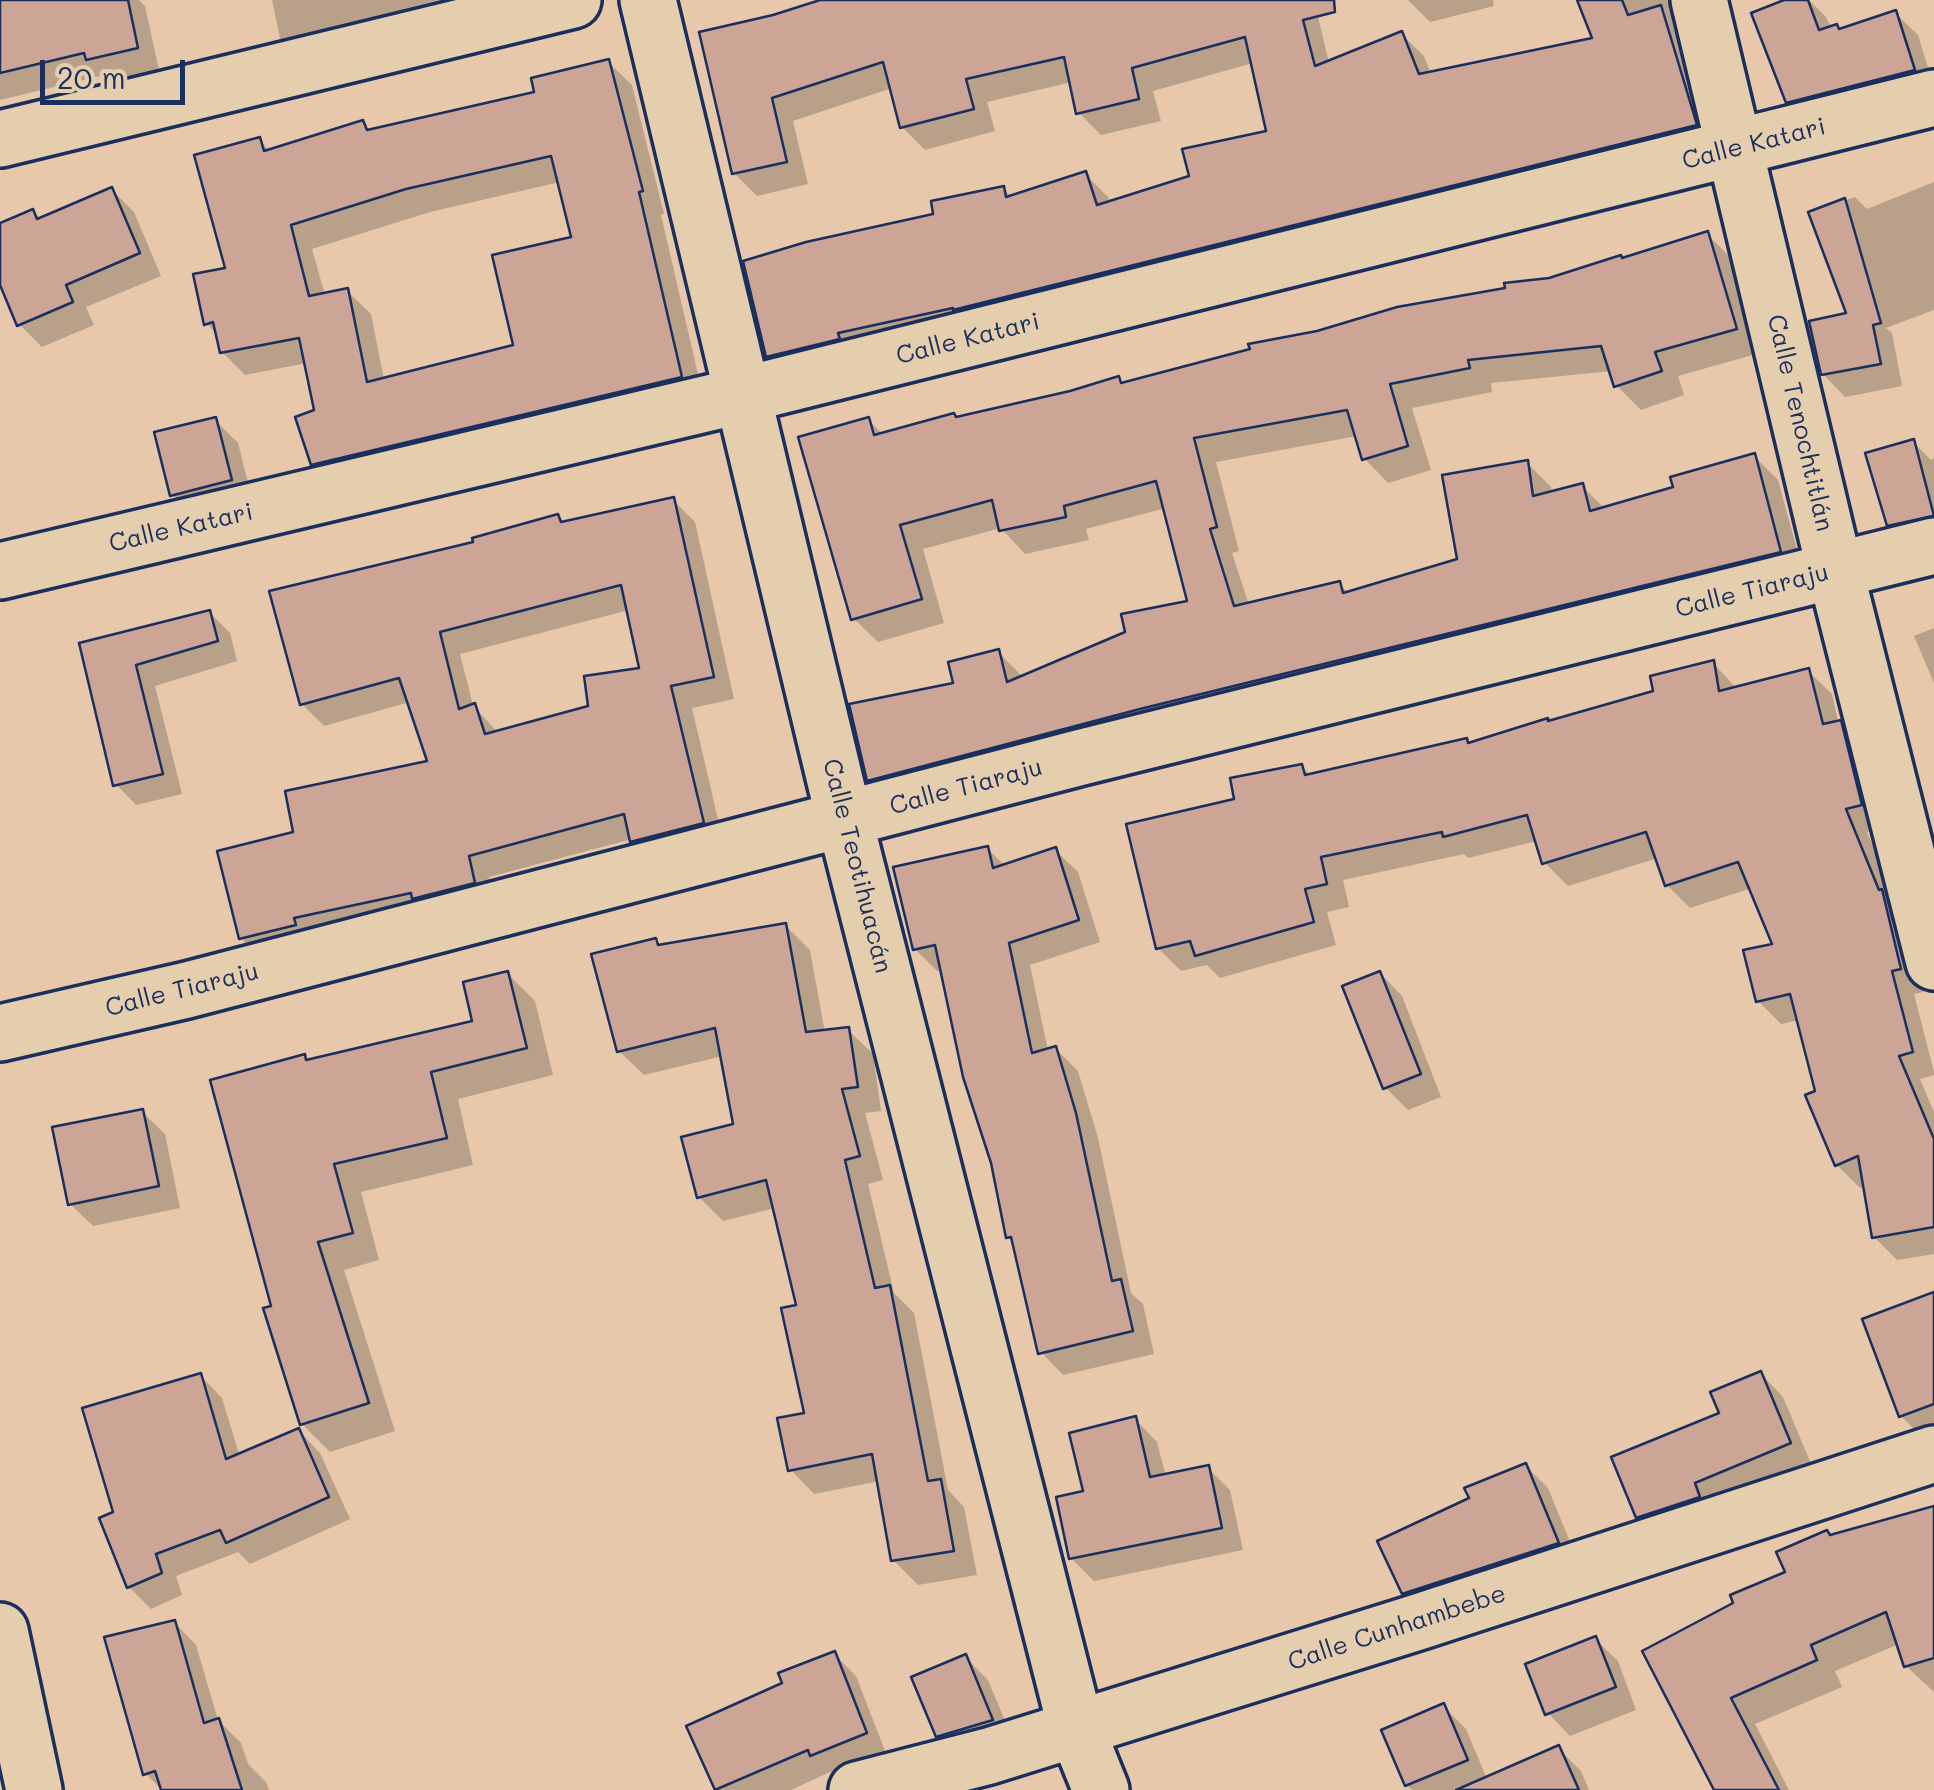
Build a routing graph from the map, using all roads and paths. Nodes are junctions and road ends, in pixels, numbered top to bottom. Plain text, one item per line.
1 (573, 0) edge
2 (648, 0) edge
3 (1699, 0) edge
4 (1934, 98) edge
5 (0, 139) edge
6 (1734, 150) junction
7 (743, 395) junction
8 (1934, 546) edge
9 (1835, 570) junction
10 (0, 571) edge
11 (844, 818) junction
12 (1934, 962) edge
13 (0, 1033) edge
14 (1934, 1454) edge
15 (0, 1630) edge
16 (1076, 1728) junction
17 (34, 1790) edge
18 (857, 1790) edge
19 (1101, 1790) edge

1 - 5 street
2 - 7 street, Calle Teotihuacán
3 - 6 street, Calle Tenochtitlán
4 - 6 street, Calle Katari
6 - 7 street, Calle Katari
6 - 9 street, Calle Tenochtitlán
7 - 10 street, Calle Katari
7 - 11 street, Calle Teotihuacán
8 - 9 street, Calle Tiaraju
9 - 11 street, Calle Tiaraju
9 - 12 street, Calle Tenochtitlán
11 - 13 street, Calle Tiaraju
11 - 16 street, Calle Teotihuacán
14 - 16 street, Calle Cunhambebe
15 - 17 street
16 - 18 street, Calle Cunhambebe
16 - 19 street, Calle Teotihuacán

